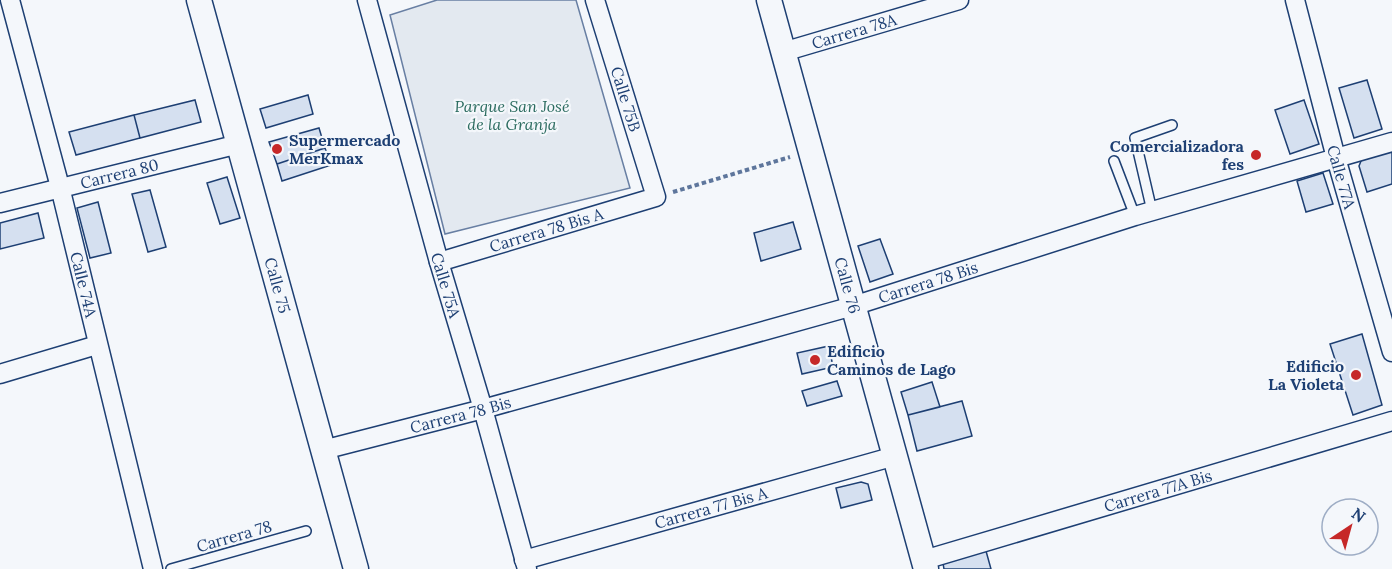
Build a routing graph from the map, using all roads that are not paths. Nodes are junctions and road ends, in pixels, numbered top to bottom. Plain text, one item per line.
1 (10, 0) edge
2 (199, 0) edge
3 (368, 0) edge
4 (595, 0) edge
5 (769, 0) edge
6 (959, 0) edge
7 (1295, 0) edge
8 (783, 52) junction
9 (1172, 125) dead end
10 (1392, 142) edge
11 (239, 144) junction
12 (1336, 158) junction
13 (1114, 161) dead end
14 (60, 187) junction
15 (656, 197) joint
16 (0, 203) edge
17 (1143, 213) junction
18 (439, 262) junction
19 (853, 306) junction
20 (97, 345) junction
21 (1392, 352) edge
22 (0, 374) edge
23 (483, 410) junction
24 (1392, 421) edge
25 (323, 450) junction
26 (895, 456) junction
27 (306, 531) dead end
28 (525, 564) edge
29 (925, 564) edge
30 (153, 569) edge
31 (171, 569) edge
32 (356, 569) edge

1 - 14 street, Calle 74A
2 - 11 street, Calle 75
3 - 18 street, Calle 75A
4 - 15 street, Calle 75B
5 - 8 street, Calle 76
6 - 8 street, Carrera 78A
7 - 12 street, Calle 77A
8 - 19 street, Calle 76
9 - 17 lane
10 - 12 street, Carrera 78 Bis
11 - 14 street, Carrera 80
11 - 25 street, Calle 75
12 - 17 street, Carrera 78 Bis
12 - 21 street, Calle 77A
13 - 17 lane
14 - 16 street, Carrera 80
14 - 20 street, Calle 74A
15 - 18 street, Carrera 78 Bis A
17 - 19 street, Carrera 78 Bis
18 - 23 street, Calle 75A
19 - 23 street, Carrera 78 Bis
19 - 26 street, Calle 76
20 - 22 street
20 - 30 street, Calle 74A
23 - 25 street, Carrera 78 Bis
23 - 28 street, Calle 75A
24 - 29 street, Carrera 77A Bis
25 - 32 street, Calle 75
26 - 28 street, Carrera 77 Bis A
26 - 29 street, Calle 76
27 - 31 lane, Carrera 78

